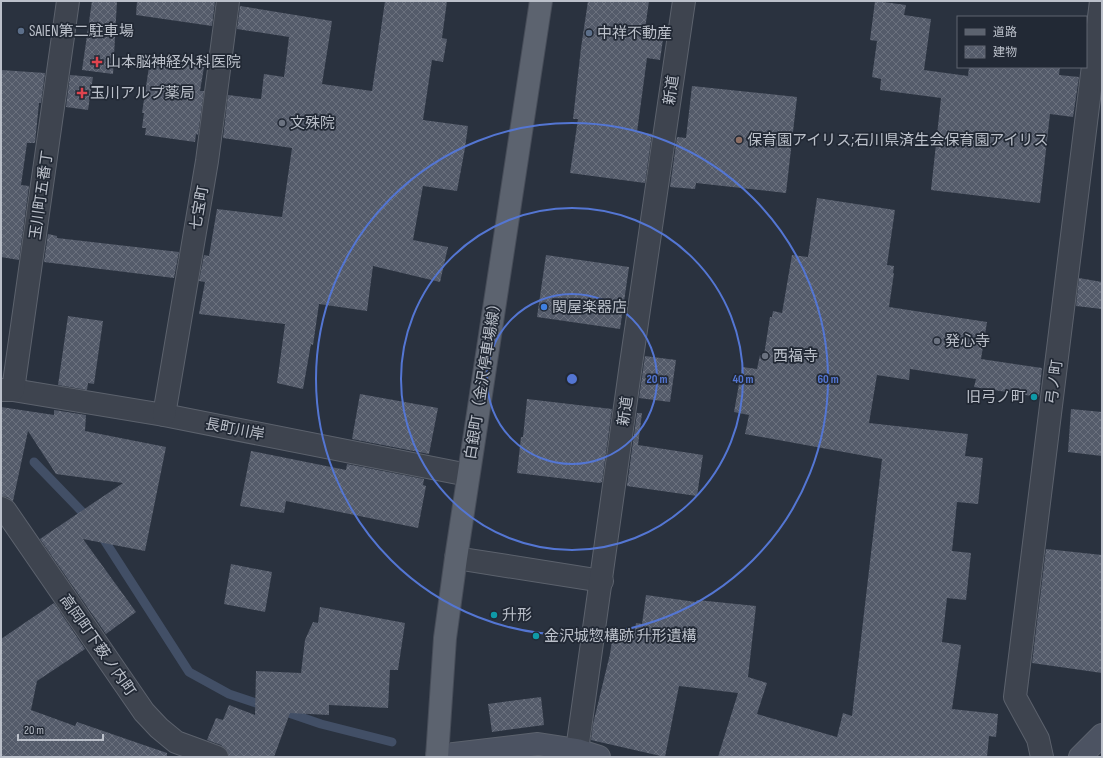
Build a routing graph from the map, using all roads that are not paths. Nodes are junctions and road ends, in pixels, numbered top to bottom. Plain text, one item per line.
1 (68, 1) edge
2 (228, 1) edge
3 (540, 1) edge
4 (684, 1) edge
5 (1101, 1) edge
6 (7, 390) edge
7 (164, 414) junction
8 (468, 475) junction
9 (1, 508) edge
10 (456, 558) junction
11 (602, 581) junction
12 (1102, 735) edge
13 (577, 750) junction
14 (437, 756) edge
15 (217, 757) edge
16 (599, 757) edge
17 (1042, 757) edge
18 (1080, 757) edge

1 - 6 street, 玉川町五番丁
2 - 7 street, 七宝町
3 - 8 main road, 白銀町（金沢停車場線）
4 - 11 street, 新道
5 - 17 street, 弓ノ町
6 - 7 street, 長町川岸
7 - 8 street, 長町川岸
8 - 10 main road, 白銀町（金沢停車場線）
9 - 15 street, 高岡町下薮ノ内町
10 - 11 street
10 - 14 main road, 白銀町（金沢停車場線）
11 - 13 street, 新道
12 - 18 street
13 - 14 street
13 - 16 street

